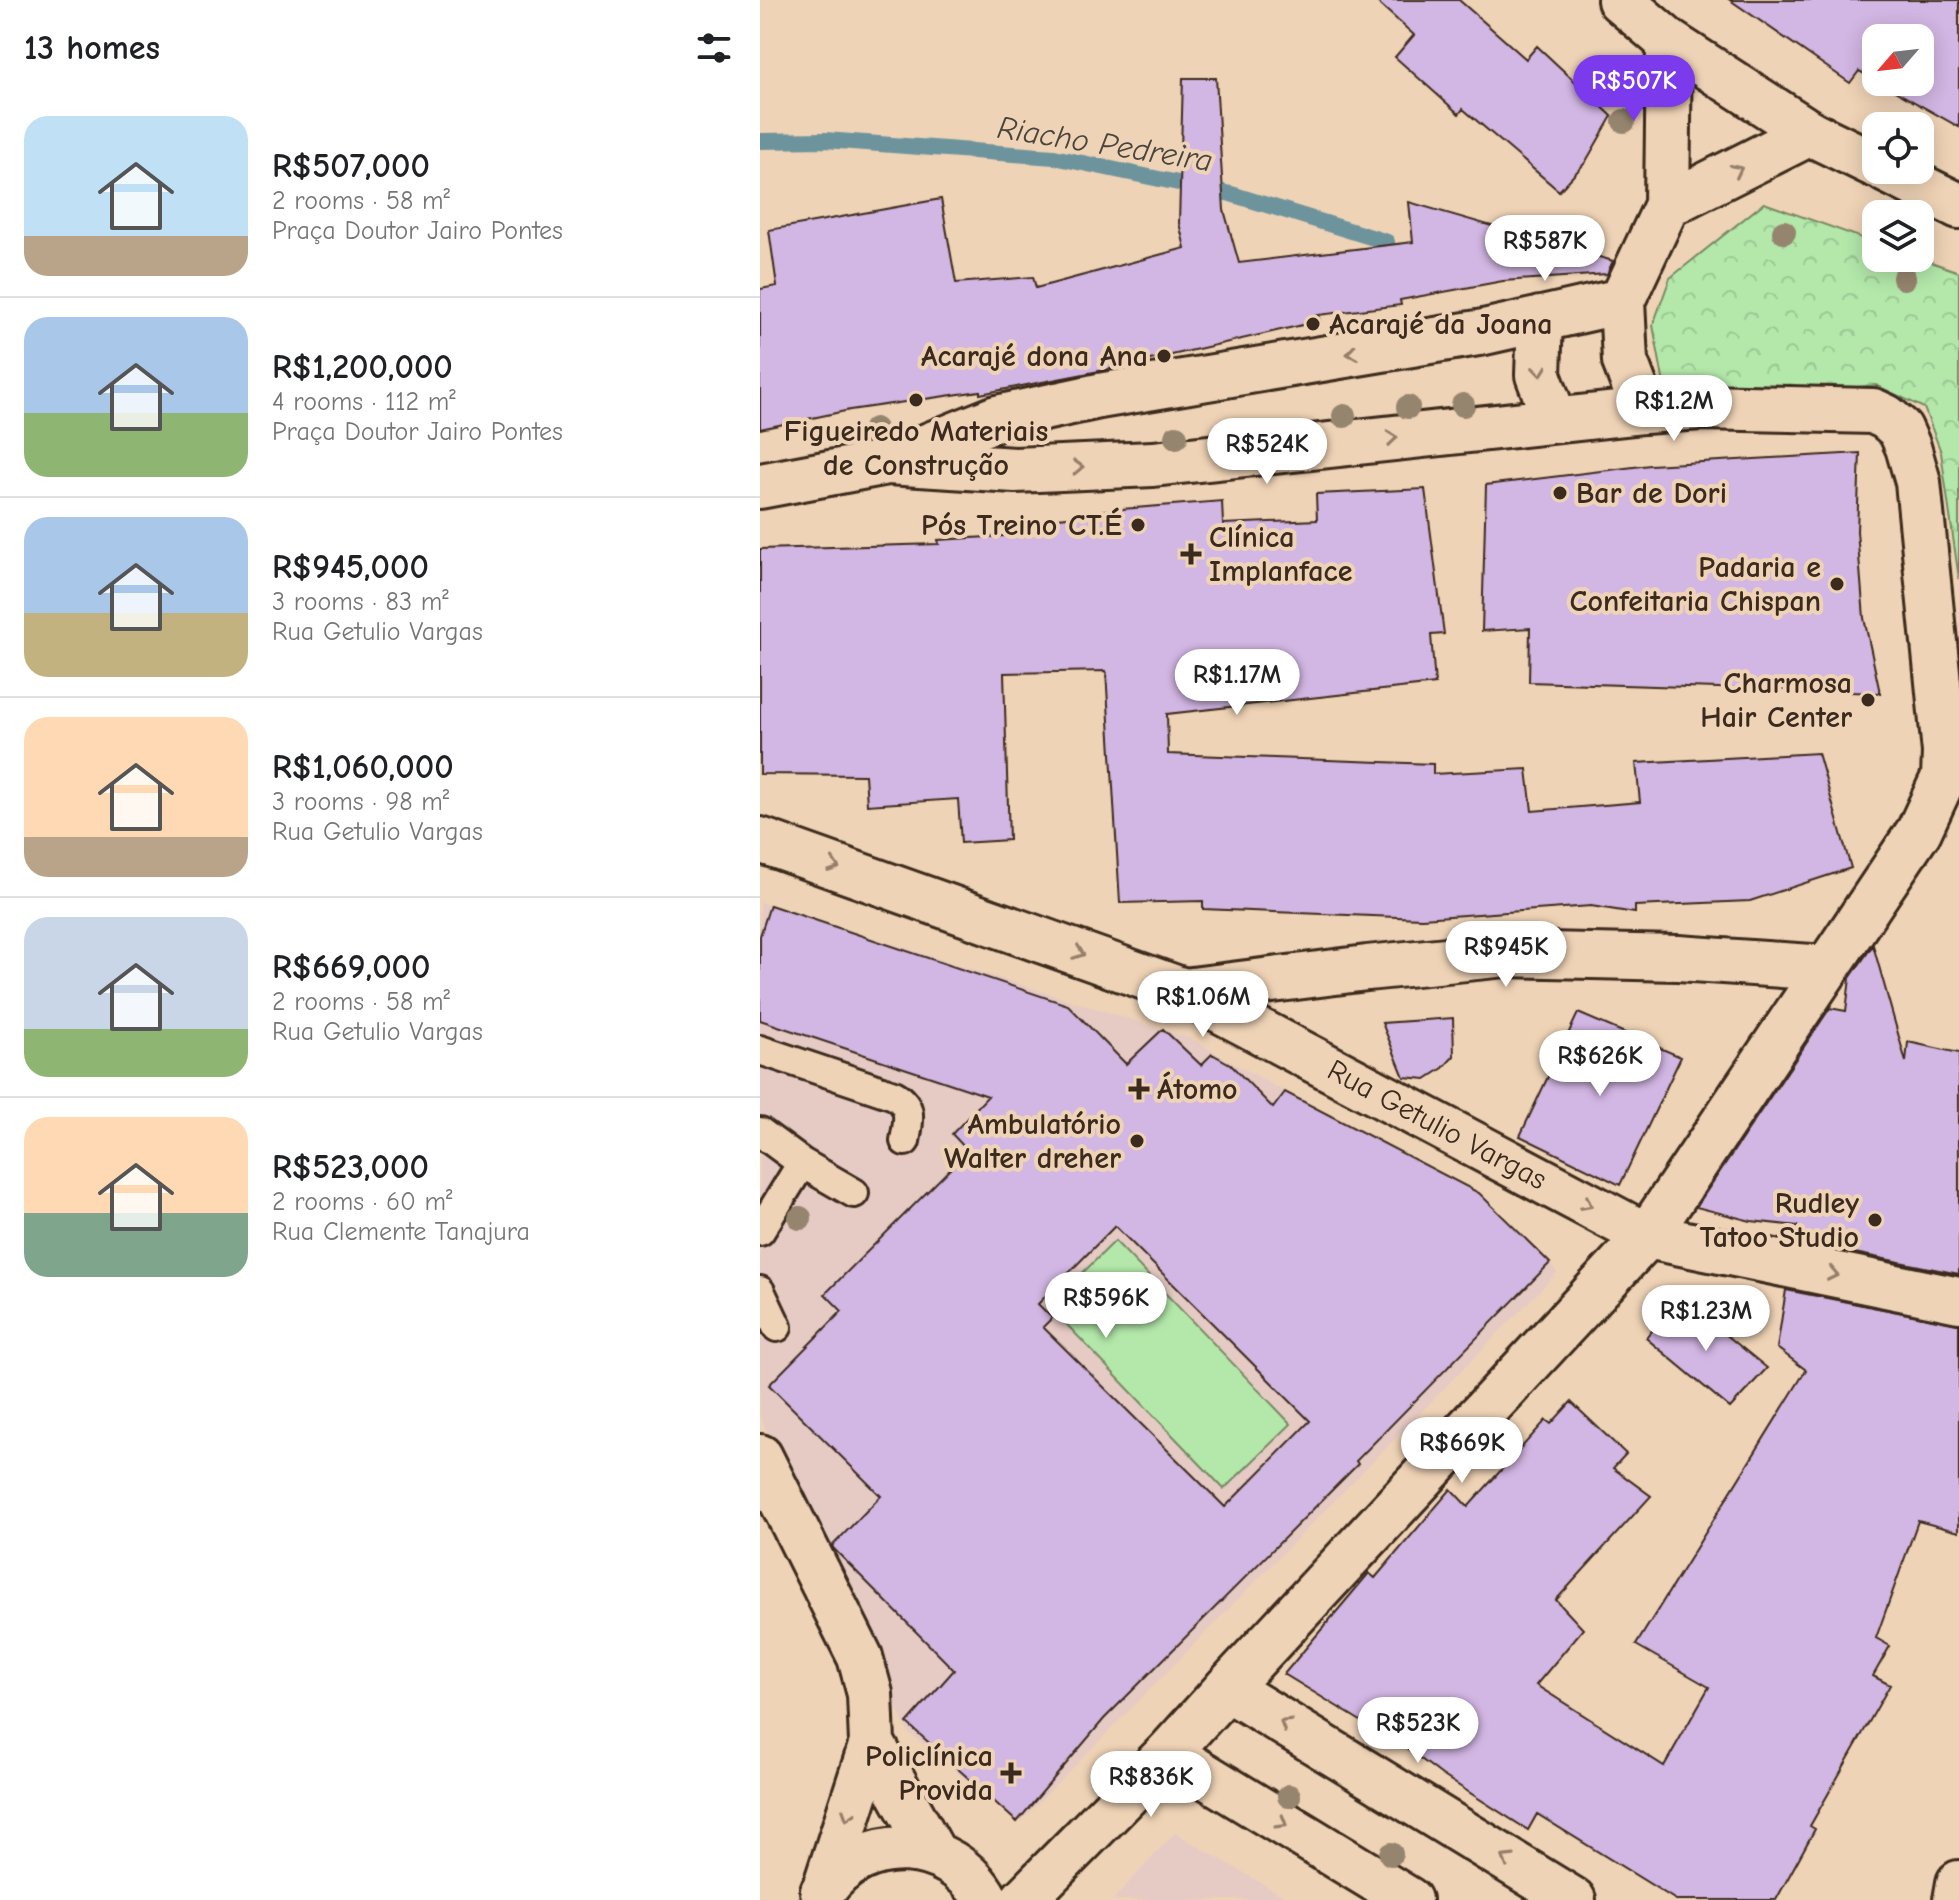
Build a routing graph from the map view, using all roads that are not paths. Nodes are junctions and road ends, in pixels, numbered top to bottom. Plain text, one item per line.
1 (1620, 0) edge
2 (1669, 42) junction
3 (1810, 133) junction
4 (1862, 158) edge
5 (1914, 184) edge
6 (1667, 205) junction
7 (1959, 206) edge
8 (1622, 301) junction
9 (1540, 319) junction
10 (1644, 411) junction
11 (1555, 420) junction
12 (888, 462) junction
13 (760, 486) edge
14 (1950, 720) edge
15 (760, 840) edge
16 (1827, 968) junction
17 (1184, 991) junction
18 (760, 1050) edge
19 (760, 1132) edge
20 (905, 1141) dead end
21 (802, 1163) junction
22 (854, 1193) dead end
23 (760, 1231) edge
24 (1647, 1236) junction
25 (760, 1291) edge
26 (1959, 1300) edge
27 (777, 1327) dead end
28 (760, 1457) edge
29 (1227, 1688) junction
30 (872, 1743) junction
31 (1168, 1753) junction
32 (934, 1854) junction
33 (1959, 1883) edge
34 (821, 1894) edge
35 (986, 1900) edge
36 (1023, 1900) edge
37 (1409, 1900) edge
38 (1573, 1900) edge
39 (1956, 1900) edge

1 - 2 street
2 - 3 street
2 - 6 street
3 - 4 street
6 -> 3 street
5 - 7 street
6 - 8 street
8 - 9 street
8 - 10 street
9 -> 11 street
9 -> 12 street
10 - 11 street
10 - 14 street
12 -> 11 street
12 - 13 street
14 - 16 street
15 -> 17 street, Rua Getulio Vargas
16 - 17 street, Rua Getulio Vargas
16 - 24 street
17 -> 24 street, Rua Getulio Vargas
18 - 20 lane
19 - 21 lane
21 - 22 lane
21 - 23 lane
24 -> 26 street, Rua Getulio Vargas
24 - 29 street
25 - 27 lane
28 - 30 street
29 - 31 street
38 -> 29 street
30 - 32 street
30 -> 34 street
31 - 36 street
31 -> 37 street
32 - 34 street
32 - 35 street
33 - 39 street

